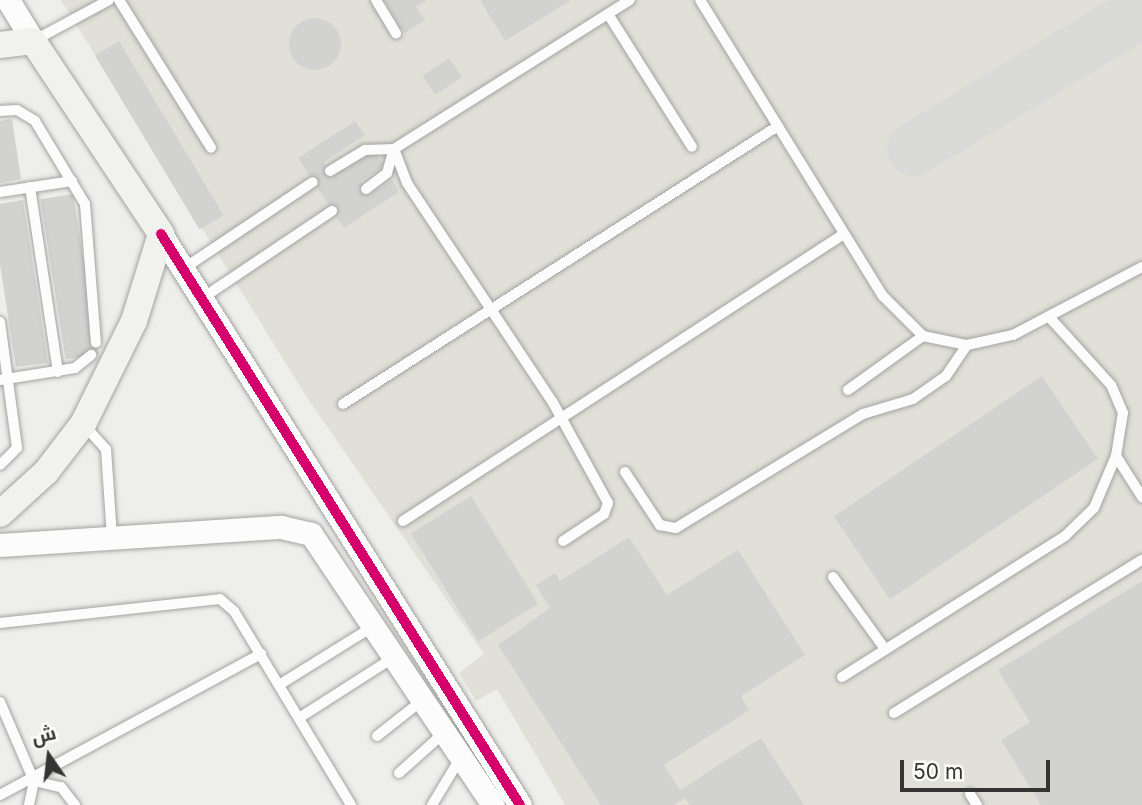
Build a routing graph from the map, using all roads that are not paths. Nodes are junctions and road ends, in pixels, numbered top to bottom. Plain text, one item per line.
1 (8, 0) edge
2 (108, 0) edge
3 (120, 0) edge
4 (376, 0) edge
5 (630, 0) edge
6 (701, 0) edge
7 (608, 14) junction
8 (396, 33) dead end
9 (33, 41) junction
10 (0, 45) edge
11 (0, 111) edge
12 (778, 126) junction
13 (692, 147) dead end
14 (211, 148) dead end
15 (394, 149) junction
16 (330, 171) dead end
17 (72, 181) junction
18 (313, 182) dead end
19 (30, 187) junction
20 (366, 188) dead end
21 (0, 192) edge
22 (332, 211) dead end
23 (161, 234) junction
24 (845, 234) junction
25 (1142, 267) edge
26 (182, 270) junction
27 (201, 299) junction
28 (491, 310) junction
29 (1051, 319) junction
30 (0, 322) edge
31 (923, 335) junction
32 (96, 343) dead end
33 (967, 345) junction
34 (91, 355) dead end
35 (58, 372) junction
36 (4, 380) edge
37 (848, 390) dead end
38 (343, 404) dead end
39 (559, 419) junction
40 (83, 424) junction
41 (1116, 456) junction
42 (0, 465) edge
43 (625, 472) dead end
44 (1142, 497) edge
45 (331, 508) junction
46 (0, 514) edge
47 (403, 521) dead end
48 (311, 534) junction
49 (112, 538) junction
50 (562, 541) dead end
51 (0, 545) edge
52 (1142, 560) edge
53 (833, 577) dead end
54 (398, 610) junction
55 (0, 623) edge
56 (376, 624) junction
57 (885, 649) junction
58 (261, 654) junction
59 (397, 655) junction
60 (842, 677) dead end
61 (279, 685) junction
62 (425, 699) junction
63 (0, 702) edge
64 (894, 713) dead end
65 (299, 718) junction
66 (446, 732) junction
67 (377, 736) dead end
68 (462, 757) junction
69 (399, 773) dead end
70 (34, 781) junction
71 (970, 794) dead end
72 (0, 795) edge
73 (29, 805) edge
74 (75, 805) edge
75 (351, 805) edge
76 (432, 805) edge
77 (493, 805) edge
78 (520, 805) edge
79 (977, 805) edge

1 - 9 street
2 - 9 lane
3 - 14 lane
4 - 8 lane
5 - 7 lane
6 - 12 lane
7 - 13 lane
7 - 15 lane
9 - 10 main road
9 - 23 main road
11 - 17 lane
12 - 24 lane
12 - 28 lane
15 - 16 lane
15 - 20 lane
15 - 28 lane
17 - 19 lane
17 - 32 lane
18 - 26 lane
19 - 21 lane
19 - 35 lane
22 - 27 lane
23 - 26 street
23 - 40 main road
24 - 31 lane
24 - 39 lane
25 - 29 lane
26 - 27 street
27 - 45 street
28 - 38 lane
28 - 39 lane
29 - 33 lane
29 - 41 lane
30 - 36 lane
31 - 33 lane
31 - 37 lane
33 - 43 lane
34 - 35 lane
35 - 36 lane
36 - 42 lane
39 - 47 lane
39 - 50 lane
40 - 46 main road
40 - 49 lane
41 - 44 lane
41 - 57 lane
45 - 48 street
45 - 54 street
48 - 49 street
48 - 56 street
49 - 51 street
52 - 64 lane
53 - 57 lane
54 - 56 street
54 - 78 street
55 - 58 lane
56 - 59 street
56 - 61 lane
57 - 60 lane
58 - 61 lane
58 - 70 lane
59 - 62 street
59 - 65 lane
61 - 65 lane
62 - 66 street
62 - 67 lane
63 - 70 lane
65 - 75 lane
66 - 68 street
66 - 69 lane
68 - 76 lane
68 - 77 street
70 - 72 lane
70 - 73 lane
70 - 74 lane
71 - 79 lane

